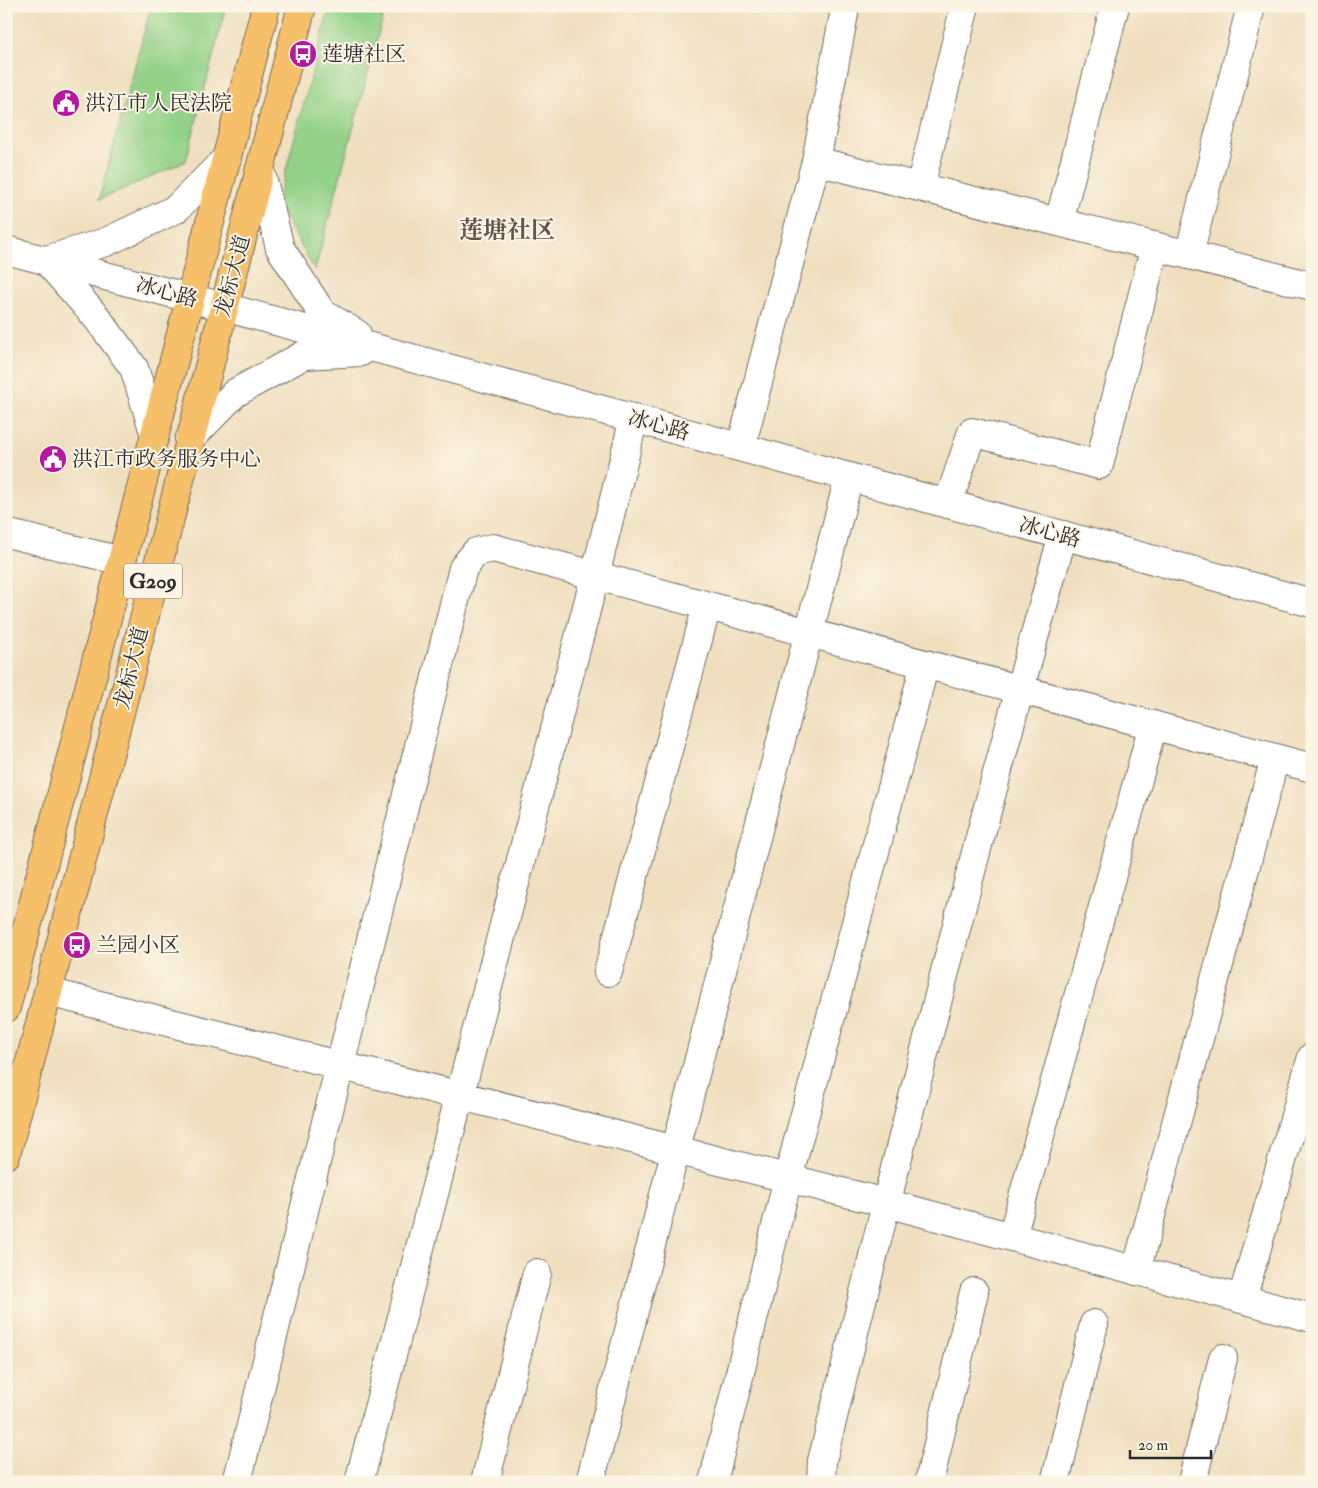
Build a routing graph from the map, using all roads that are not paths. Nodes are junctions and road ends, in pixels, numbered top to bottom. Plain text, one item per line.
1 (266, 6) edge
2 (302, 6) edge
3 (844, 6) edge
4 (965, 6) edge
5 (1115, 6) edge
6 (1251, 6) edge
7 (227, 158) junction
8 (816, 161) junction
9 (260, 169) junction
10 (920, 186) junction
11 (1059, 222) junction
12 (1155, 246) junction
13 (6, 250) edge
14 (1190, 255) junction
15 (46, 260) junction
16 (1311, 282) edge
17 (190, 298) junction
18 (224, 307) junction
19 (387, 351) junction
20 (634, 418) junction
21 (155, 435) junction
22 (190, 440) junction
23 (741, 448) junction
24 (849, 477) junction
25 (948, 504) junction
26 (6, 533) edge
27 (1063, 535) junction
28 (122, 561) junction
29 (595, 576) junction
30 (1312, 603) edge
31 (707, 606) junction
32 (808, 632) junction
33 (925, 664) junction
34 (1019, 689) junction
35 (1152, 725) junction
36 (1274, 758) junction
37 (1312, 768) edge
38 (608, 972) dead end
39 (48, 992) junction
40 (6, 1008) edge
41 (1312, 1057) edge
42 (340, 1066) junction
43 (459, 1096) junction
44 (676, 1150) junction
45 (6, 1155) edge
46 (788, 1178) junction
47 (886, 1203) junction
48 (1012, 1237) junction
49 (1136, 1271) junction
50 (536, 1273) dead end
51 (974, 1292) dead end
52 (1242, 1300) junction
53 (1312, 1318) edge
54 (1094, 1324) dead end
55 (1223, 1358) dead end
56 (237, 1482) edge
57 (359, 1482) edge
58 (485, 1482) edge
59 (590, 1482) edge
60 (713, 1482) edge
61 (820, 1482) edge
62 (929, 1482) edge
63 (1055, 1482) edge
64 (1192, 1482) edge

1 - 7 highway, 龙标大道 / G209
2 - 9 highway, 龙标大道 / G209
3 - 8 street
4 - 10 street
5 - 11 street
6 - 14 street
7 - 15 street
7 - 17 highway, 龙标大道 / G209
8 - 10 street
8 - 23 street
9 - 18 highway, 龙标大道 / G209
9 - 19 street
10 - 11 street
11 - 12 street
12 - 14 street
12 - 25 street
13 - 15 street, 冰心路
14 - 16 street
15 - 17 street, 冰心路
15 - 21 street
17 - 18 street, 冰心路
17 - 21 highway, 龙标大道 / G209
18 - 19 street, 冰心路
18 - 22 highway, 龙标大道 / G209
19 - 20 street, 冰心路
19 - 22 street
20 - 23 street, 冰心路
20 - 29 street
21 - 28 highway, 龙标大道 / G209
22 - 39 highway, 龙标大道 / G209
23 - 24 street, 冰心路
24 - 25 street, 冰心路
24 - 32 street
25 - 27 street, 冰心路
26 - 28 street
27 - 30 street, 冰心路
27 - 34 street
28 - 40 highway, 龙标大道 / G209
29 - 31 street
29 - 42 street
29 - 43 street
31 - 32 street
31 - 38 street
32 - 33 street
32 - 44 street
33 - 34 street
33 - 46 street
34 - 35 street
34 - 47 street
35 - 36 street
35 - 48 street
36 - 37 street
36 - 49 street
39 - 42 street
39 - 45 highway, 龙标大道 / G209
41 - 52 street
42 - 43 street
42 - 56 street
43 - 44 street
43 - 57 street
44 - 46 street
44 - 59 street
46 - 47 street
46 - 60 street
47 - 48 street
47 - 61 street
48 - 49 street
49 - 52 street
50 - 58 street
51 - 62 street
52 - 53 street
54 - 63 street
55 - 64 street

